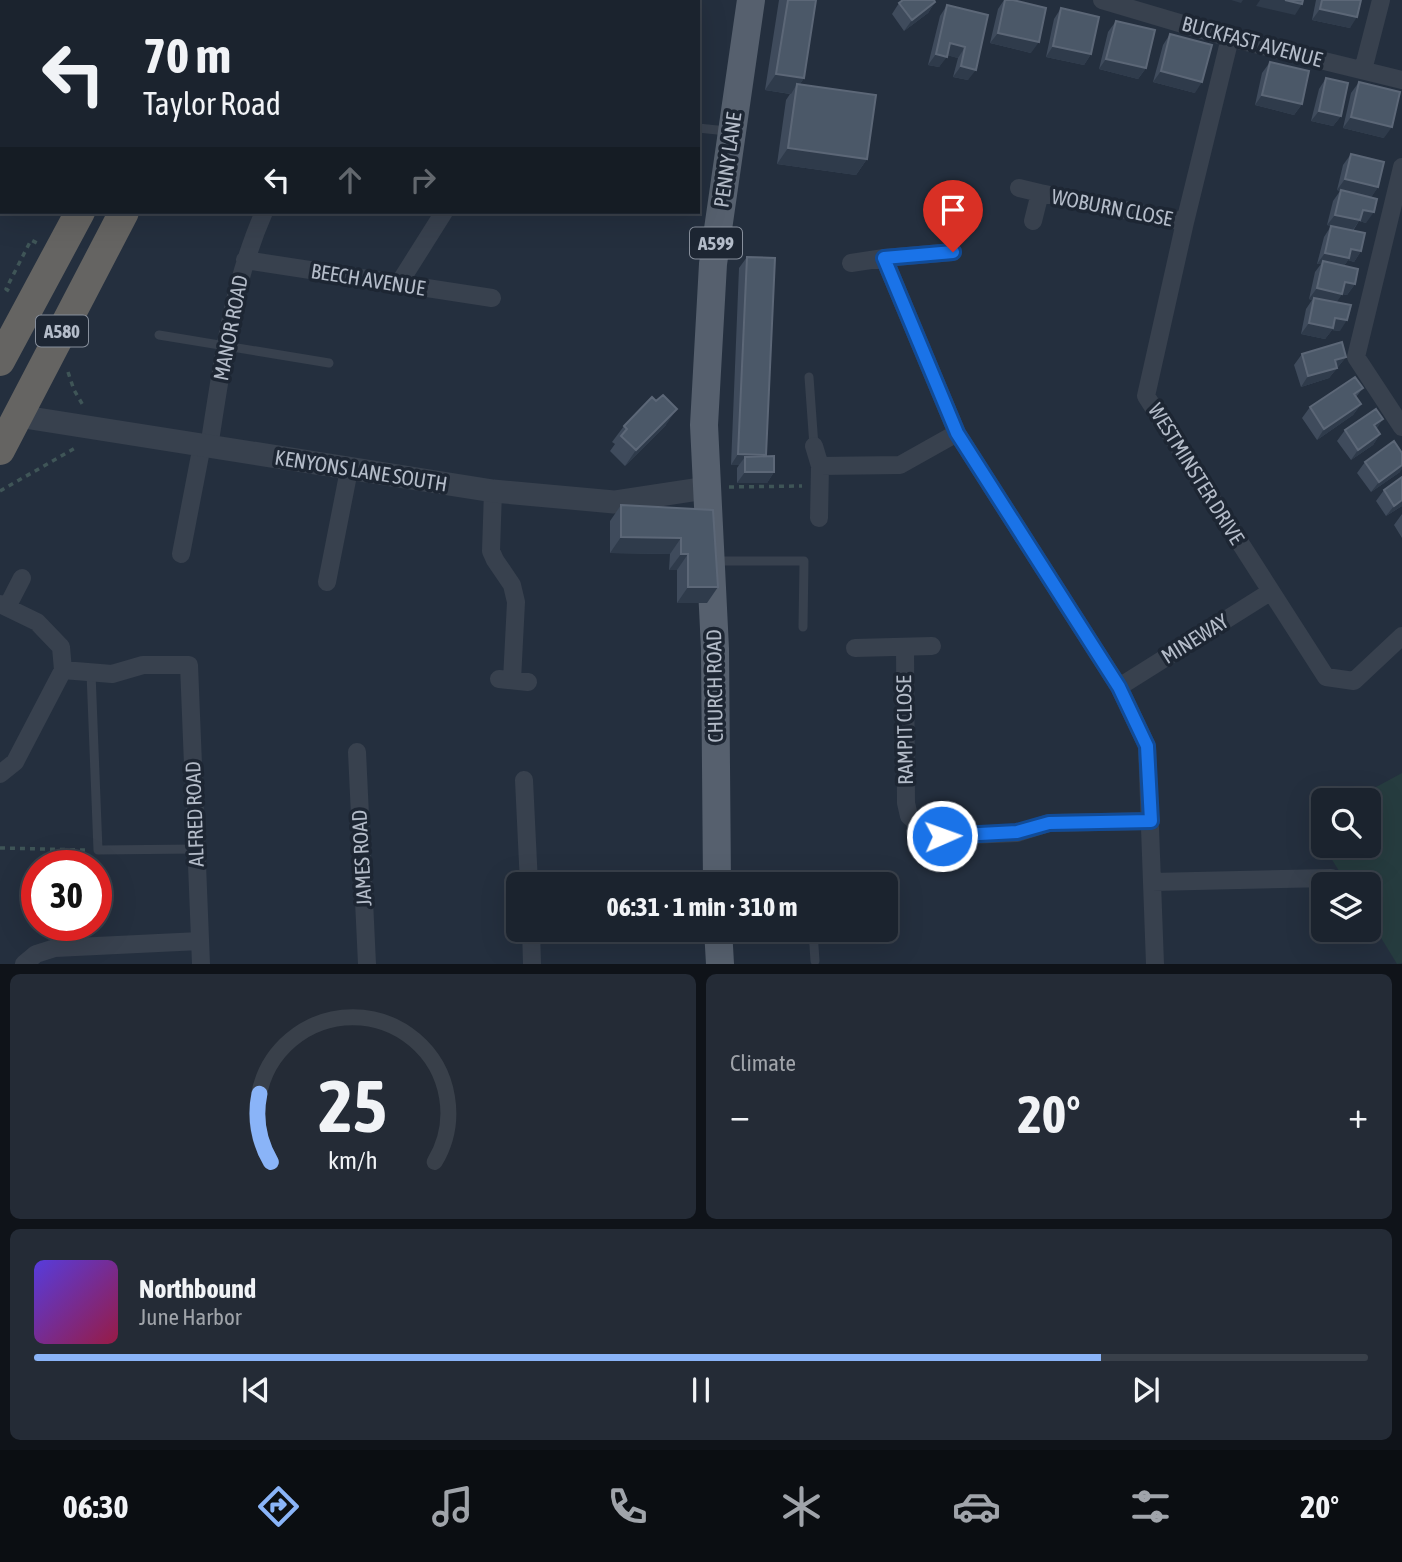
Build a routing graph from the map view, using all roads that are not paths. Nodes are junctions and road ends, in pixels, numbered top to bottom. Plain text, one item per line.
1 (751, 0) edge
2 (1102, 0) edge
3 (1381, 0) edge
4 (1230, 38) junction
5 (1363, 70) junction
6 (1402, 80) edge
7 (700, 128) edge
8 (732, 132) junction
9 (1402, 167) edge
10 (1019, 188) dead end
11 (1040, 193) junction
12 (79, 214) edge
13 (123, 214) edge
14 (263, 214) edge
15 (443, 214) edge
16 (1033, 222) dead end
17 (1185, 222) junction
18 (953, 252) dead end
19 (884, 258) junction
20 (245, 260) junction
21 (851, 263) dead end
22 (398, 285) junction
23 (492, 298) dead end
24 (16, 328) junction
25 (159, 335) dead end
26 (225, 346) junction
27 (0, 355) edge
28 (0, 361) edge
29 (329, 363) dead end
30 (808, 377) dead end
31 (18, 416) junction
32 (1402, 427) edge
33 (957, 433) junction
34 (205, 446) junction
35 (814, 446) joint
36 (0, 450) edge
37 (820, 466) junction
38 (349, 470) junction
39 (706, 488) junction
40 (493, 491) junction
41 (819, 518) dead end
42 (181, 554) dead end
43 (712, 561) junction
44 (22, 578) dead end
45 (327, 582) dead end
46 (1270, 592) junction
47 (3, 606) edge
48 (803, 627) dead end
49 (1402, 636) edge
50 (932, 646) dead end
51 (905, 647) junction
52 (855, 648) dead end
53 (62, 670) junction
54 (91, 673) junction
55 (513, 681) dead end
56 (1119, 687) junction
57 (358, 752) dead end
58 (0, 774) edge
59 (524, 780) dead end
60 (1151, 821) junction
61 (197, 849) junction
62 (528, 872) edge
63 (717, 872) edge
64 (1311, 878) edge
65 (1152, 882) junction
66 (200, 941) junction
67 (531, 942) edge
68 (719, 942) edge
69 (813, 942) edge
70 (814, 961) dead end
71 (24, 964) edge
72 (201, 964) edge
73 (367, 964) edge
74 (532, 964) edge
75 (720, 964) edge
76 (1156, 964) edge

1 - 8 main road, PENNY LANE / A599
2 - 4 street, BUCKFAST AVENUE
3 - 5 street
4 - 5 street, BUCKFAST AVENUE
4 - 17 street, WESTMINSTER DRIVE
5 - 6 street, BUCKFAST AVENUE
7 - 8 lane
8 - 39 main road, PENNY LANE / A599
9 - 32 street
10 - 11 street, WOBURN CLOSE
11 - 16 street, WOBURN CLOSE
11 - 17 street, WOBURN CLOSE
12 - 24 highway, A580
13 - 31 highway, A580
14 - 20 street, MANOR ROAD
15 - 22 street
17 - 46 street, WESTMINSTER DRIVE
18 - 19 street
19 - 21 street
19 - 33 street
20 - 22 street, BEECH AVENUE
20 - 26 street, MANOR ROAD
22 - 23 street, BEECH AVENUE
24 - 27 highway
24 - 28 highway, A580
25 - 26 lane
26 - 29 lane
26 - 34 street, MANOR ROAD
30 - 35 lane
31 - 34 street, KENYONS LANE SOUTH
31 - 36 highway, A580
33 - 37 street
33 - 56 street
34 - 38 street, KENYONS LANE SOUTH
34 - 42 street, MANOR ROAD
35 - 37 street
37 - 41 street
38 - 40 street, KENYONS LANE SOUTH
38 - 45 street
39 - 40 street, KENYONS LANE SOUTH
39 - 43 main road, CHURCH ROAD / A599
40 - 55 street
43 - 48 lane
43 - 63 main road, CHURCH ROAD / A599
44 - 47 street
46 - 49 street, WESTMINSTER DRIVE
46 - 56 street, MINEWAY
47 - 53 street
50 - 51 street, RAMPIT CLOSE
51 - 52 street, RAMPIT CLOSE
51 - 60 street, RAMPIT CLOSE
53 - 54 street
53 - 58 street
54 - 61 lane
54 - 61 street, ALFRED ROAD
56 - 60 street
57 - 73 street, JAMES ROAD
59 - 62 street
60 - 65 street
61 - 66 street, ALFRED ROAD
64 - 65 street
65 - 76 street
66 - 71 street
66 - 72 street, ALFRED ROAD
67 - 74 street
68 - 75 main road
69 - 70 lane

